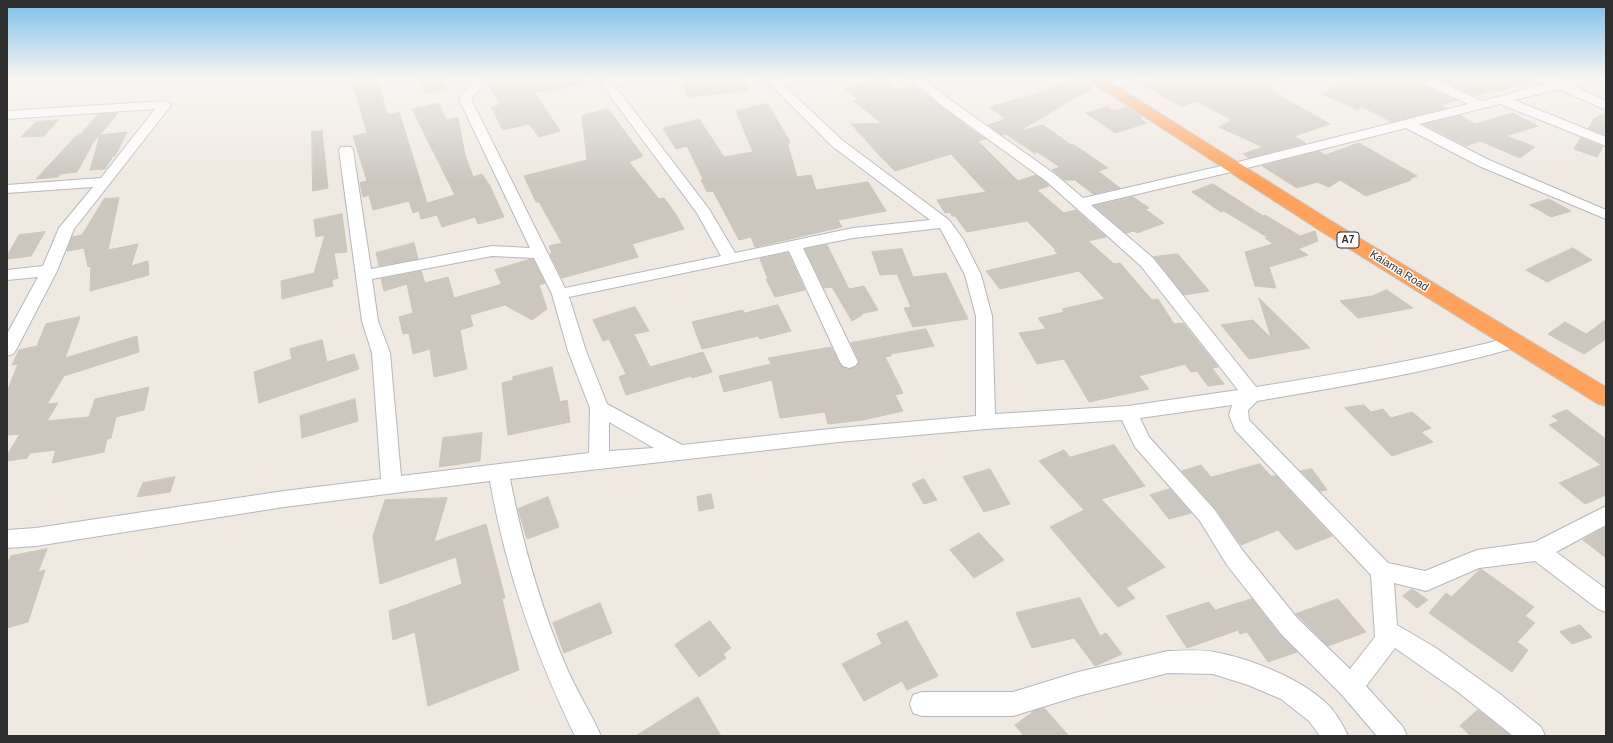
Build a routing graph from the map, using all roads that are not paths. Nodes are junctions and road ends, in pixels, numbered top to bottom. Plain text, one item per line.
1 (60, 112) edge
2 (160, 112) edge
3 (471, 112) edge
4 (630, 112) edge
5 (805, 112) edge
6 (958, 112) edge
7 (1148, 112) edge
8 (1449, 112) edge
9 (1531, 112) edge
10 (7, 115) edge
11 (1407, 123) junction
12 (1606, 142) edge
13 (346, 150) dead end
14 (1235, 168) junction
15 (105, 182) junction
16 (7, 189) edge
17 (1080, 203) junction
18 (1606, 215) edge
19 (944, 223) junction
20 (794, 245) junction
21 (540, 253) junction
22 (730, 258) junction
23 (50, 272) junction
24 (7, 275) edge
25 (364, 275) junction
26 (560, 294) junction
27 (1515, 342) junction
28 (7, 350) edge
29 (849, 362) dead end
30 (1252, 395) junction
31 (1606, 398) edge
32 (599, 408) junction
33 (1128, 413) junction
34 (986, 422) junction
35 (680, 453) junction
36 (599, 460) junction
37 (499, 474) junction
38 (392, 485) junction
39 (1606, 515) edge
40 (7, 539) edge
41 (1538, 551) junction
42 (1382, 570) junction
43 (1606, 602) edge
44 (1387, 631) junction
45 (1351, 686) junction
46 (922, 704) dead end
47 (588, 736) edge
48 (1335, 736) edge
49 (1394, 736) edge
50 (1532, 736) edge

1 - 10 street
2 - 15 street
3 - 21 street
4 - 22 street
5 - 19 street
6 - 17 street
7 - 14 highway, Kaiama Road / A7
8 - 11 street
9 - 12 street
11 - 14 street
11 - 18 street
13 - 25 street
14 - 17 street
14 - 27 highway, Kaiama Road / A7
15 - 16 street
15 - 23 street
17 - 30 street
19 - 20 street
19 - 34 street
20 - 22 street
20 - 29 street
21 - 25 street
21 - 26 street
22 - 26 street
23 - 24 street
23 - 28 street
25 - 38 street
26 - 32 street
27 - 30 street
27 - 31 highway, Kaiama Road / A7
30 - 33 street
30 - 42 street
32 - 35 street
32 - 36 street
33 - 34 street
33 - 45 street
34 - 35 street
35 - 36 street
36 - 37 street
37 - 38 street
37 - 47 street
38 - 40 street
39 - 41 street
41 - 42 street
41 - 43 street
42 - 44 street
44 - 45 street
44 - 50 street
45 - 49 street
46 - 48 street

